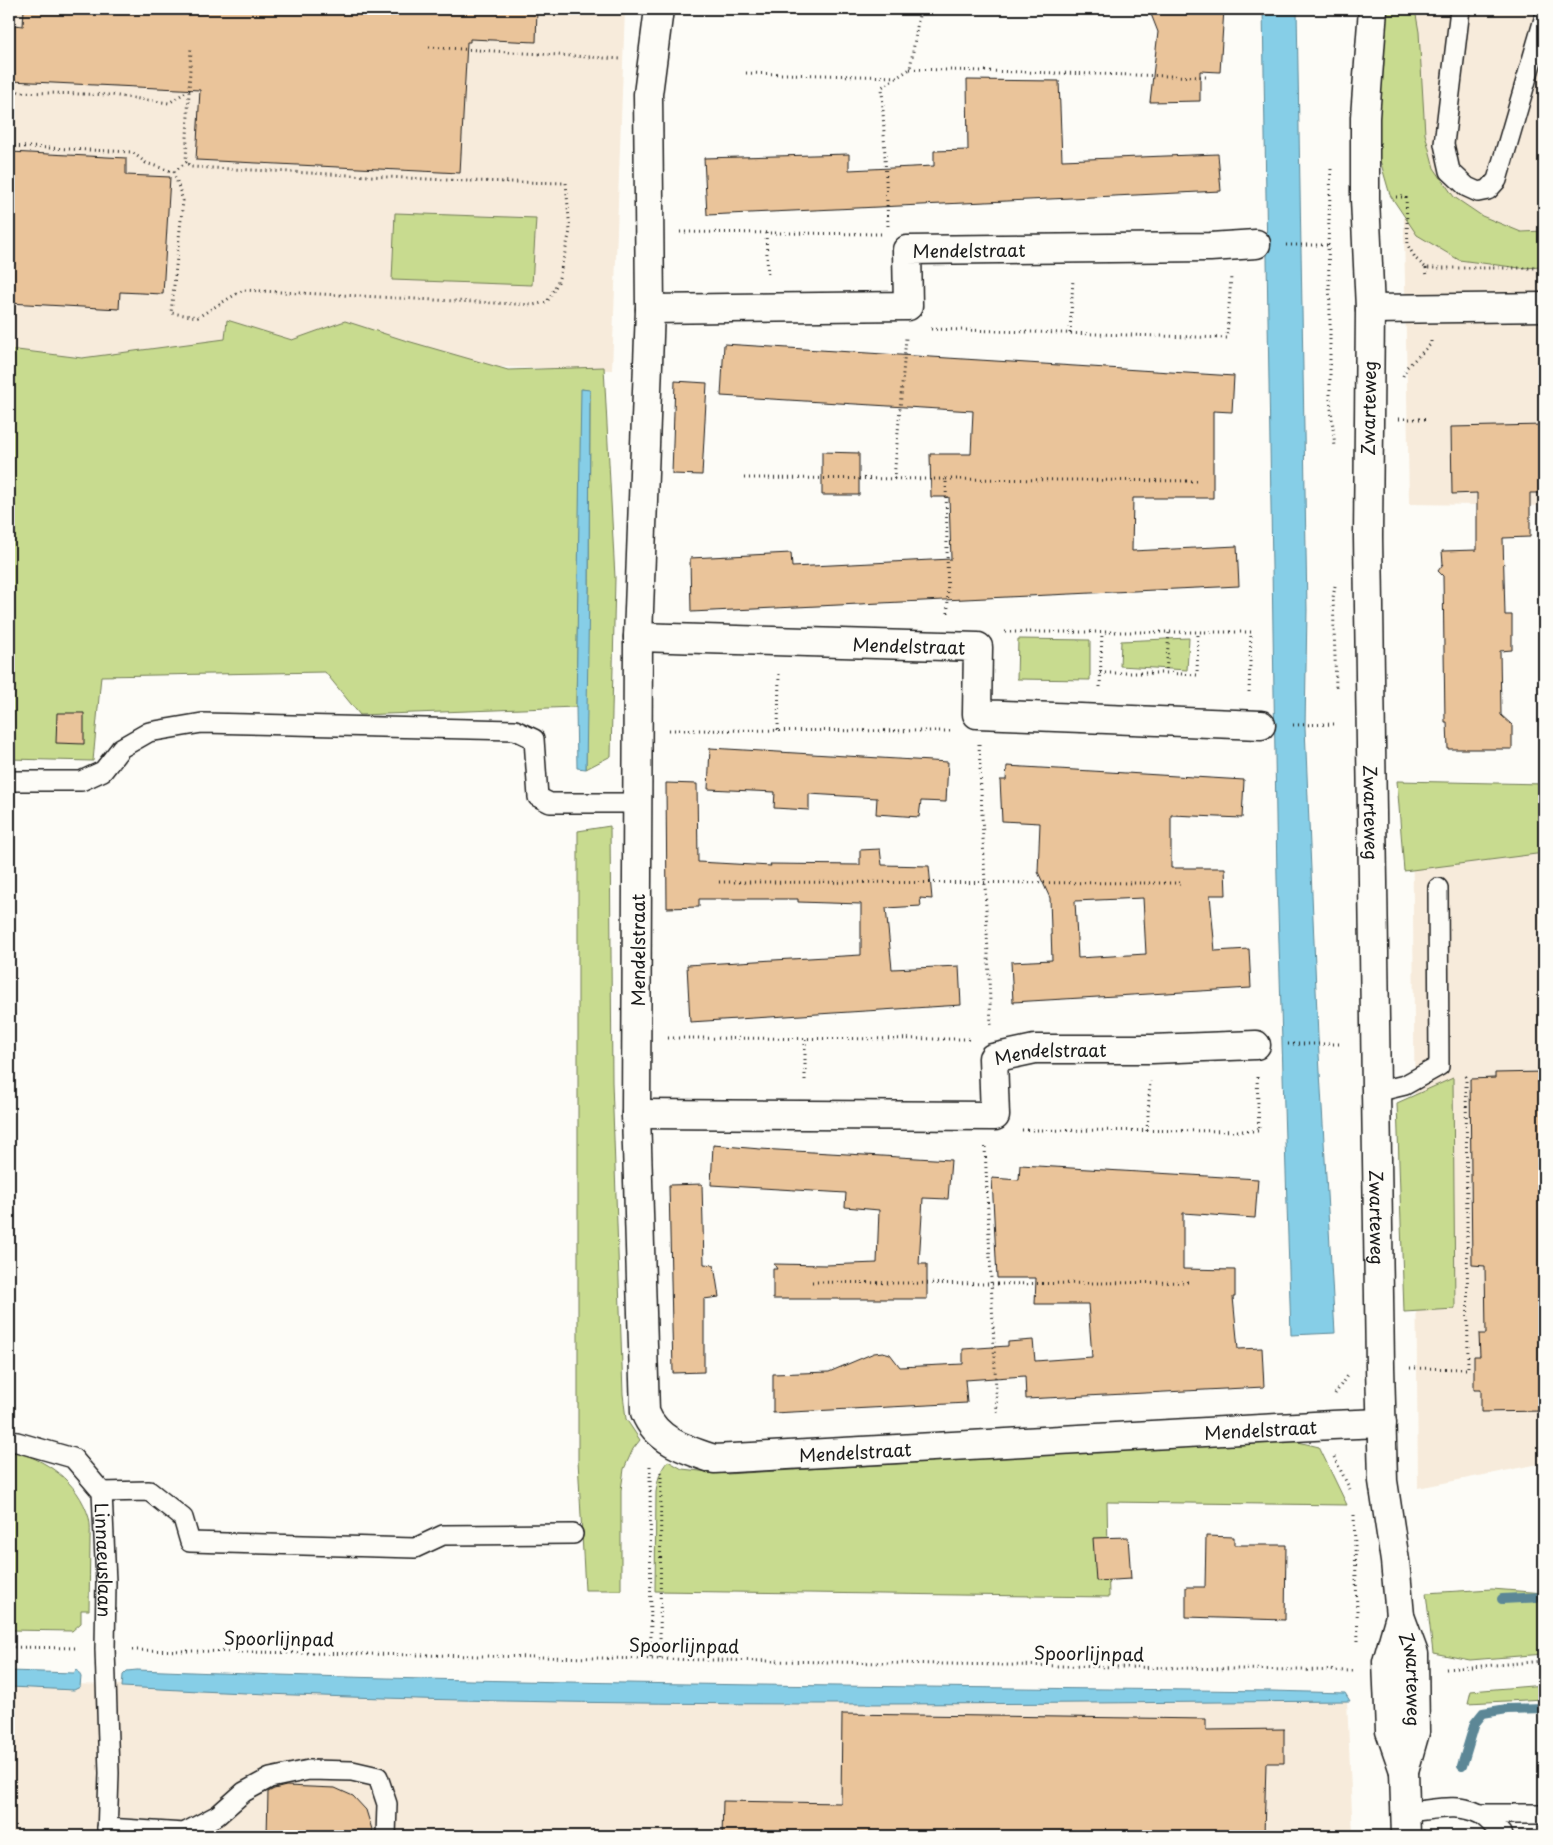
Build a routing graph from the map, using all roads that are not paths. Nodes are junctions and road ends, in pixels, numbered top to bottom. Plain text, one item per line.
1 (659, 9) edge
2 (1373, 9) edge
3 (1460, 9) edge
4 (1544, 19) edge
5 (1245, 245) road end
6 (1544, 307) edge
7 (650, 309) junction
8 (1370, 309) junction
9 (638, 637) junction
10 (1254, 724) road end
11 (9, 780) edge
12 (638, 803) junction
13 (1438, 888) dead end
14 (1256, 1045) road end
15 (1376, 1092) junction
16 (636, 1114) junction
17 (1382, 1423) junction
18 (9, 1441) edge
19 (102, 1492) junction
20 (573, 1534) dead end
21 (1400, 1616) junction
22 (1404, 1771) junction
23 (1481, 1814) junction
24 (1544, 1814) edge
25 (1406, 1824) edge
26 (107, 1832) edge
27 (386, 1836) edge
28 (1502, 1836) edge

1 - 7 street, Mendelstraat
2 - 8 street, Zwarteweg
3 - 4 lane
5 - 7 street, Mendelstraat
6 - 8 street
7 - 9 street, Mendelstraat
8 - 15 street, Zwarteweg
9 - 10 street, Mendelstraat
9 - 12 street, Mendelstraat
11 - 12 lane
12 - 16 street, Mendelstraat
13 - 15 lane
14 - 16 street, Mendelstraat
15 - 17 street, Zwarteweg
16 - 17 street, Mendelstraat
17 - 21 street, Zwarteweg
18 - 19 lane, Linnaeuslaan
19 - 20 lane
19 - 26 lane, Linnaeuslaan
21 - 22 street, Zwarteweg
21 - 22 street, Zwarteweg
22 - 25 street, Zwarteweg
23 - 24 lane
23 - 25 lane
23 - 28 lane
26 - 27 lane

